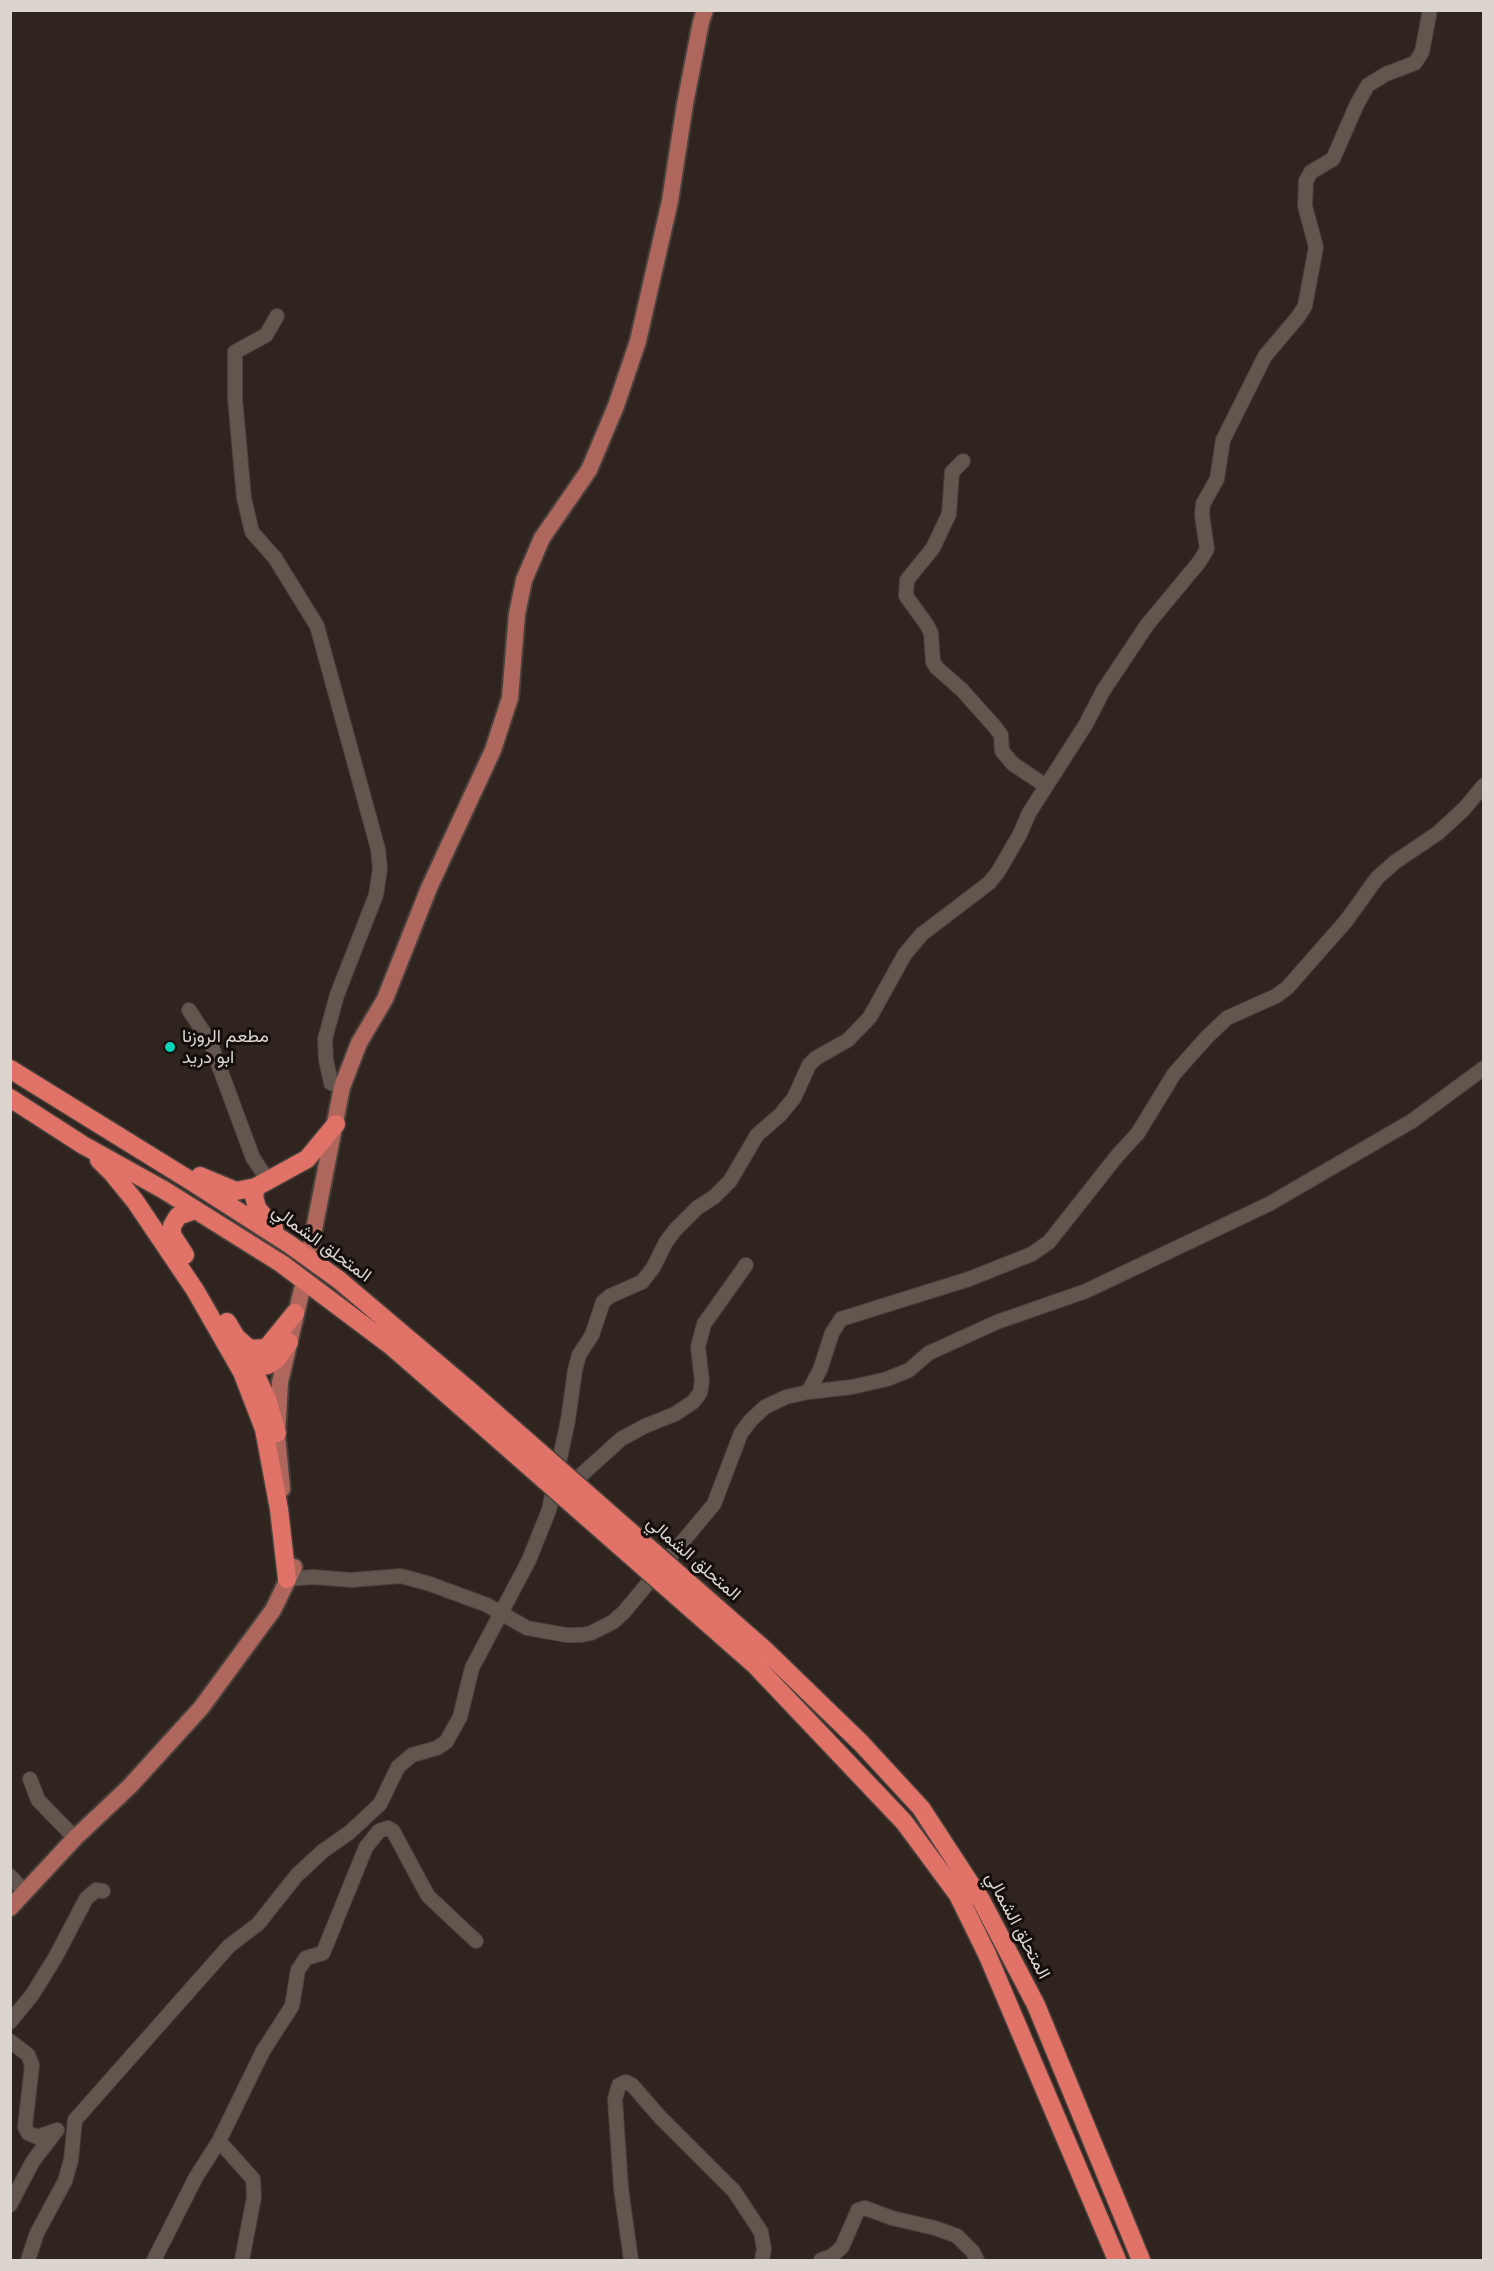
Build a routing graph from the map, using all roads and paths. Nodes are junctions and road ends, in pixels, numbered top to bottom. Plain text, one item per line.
1 (705, 10) edge
2 (1430, 10) edge
3 (277, 316) dead end
4 (963, 461) dead end
5 (1484, 785) edge
6 (1046, 786) junction
7 (189, 1010) dead end
8 (1484, 1068) edge
9 (10, 1069) edge
10 (342, 1087) junction
11 (10, 1098) edge
12 (336, 1124) joint
13 (130, 1143) junction
14 (83, 1145) junction
15 (321, 1157) junction
16 (262, 1184) junction
17 (195, 1210) junction
18 (285, 1242) junction
19 (311, 1245) dead end
20 (746, 1265) dead end
21 (302, 1289) dead end
22 (295, 1313) junction
23 (236, 1337) junction
24 (289, 1342) junction
25 (266, 1348) junction
26 (247, 1374) junction
27 (808, 1392) junction
28 (464, 1398) junction
29 (278, 1435) junction
30 (551, 1502) junction
31 (287, 1579) junction
32 (501, 1613) junction
33 (760, 1658) junction
34 (30, 1779) dead end
35 (75, 1838) junction
36 (10, 1876) edge
37 (25, 1892) junction
38 (103, 1892) dead end
39 (10, 1908) edge
40 (476, 1941) dead end
41 (10, 2022) edge
42 (10, 2041) edge
43 (75, 2120) junction
44 (57, 2130) junction
45 (219, 2141) junction
46 (10, 2205) edge
47 (28, 2260) edge
48 (154, 2260) edge
49 (242, 2260) edge
50 (631, 2260) edge
51 (762, 2260) edge
52 (821, 2260) edge
53 (977, 2260) edge
54 (1117, 2260) edge
55 (1141, 2260) edge

1 - 10 main road
2 - 6 street
3 - 10 street
4 - 6 street
5 - 27 street
6 - 30 street
7 - 16 street
8 - 27 street
9 - 13 highway, المتحلق الشمالي
10 - 12 main road
11 - 14 highway, المتحلق الشمالي
12 - 15 highway
13 - 16 highway
13 - 18 highway, المتحلق الشمالي
14 - 17 highway, المتحلق الشمالي
14 - 26 highway
15 - 16 highway
15 - 19 main road
16 - 18 highway
17 - 23 highway
17 - 28 highway, المتحلق الشمالي
18 - 28 highway, المتحلق الشمالي
20 - 30 street
21 - 22 main road
22 - 24 main road
22 - 25 highway
23 - 25 highway
23 - 26 highway
24 - 26 highway
24 - 29 main road
25 - 26 highway
26 - 29 highway
26 - 31 highway
27 - 32 street
28 - 33 highway, المتحلق الشمالي, bridge
29 - 31 main road
30 - 32 street
31 - 32 street
31 - 35 main road
32 - 43 street
33 - 54 highway, المتحلق الشمالي
33 - 55 highway, المتحلق الشمالي
34 - 35 street
35 - 37 main road
36 - 37 street
37 - 39 main road
38 - 41 street
40 - 45 street
42 - 44 street
43 - 44 street
43 - 47 street
44 - 46 street
45 - 48 street
45 - 49 street
50 - 51 street
52 - 53 street

